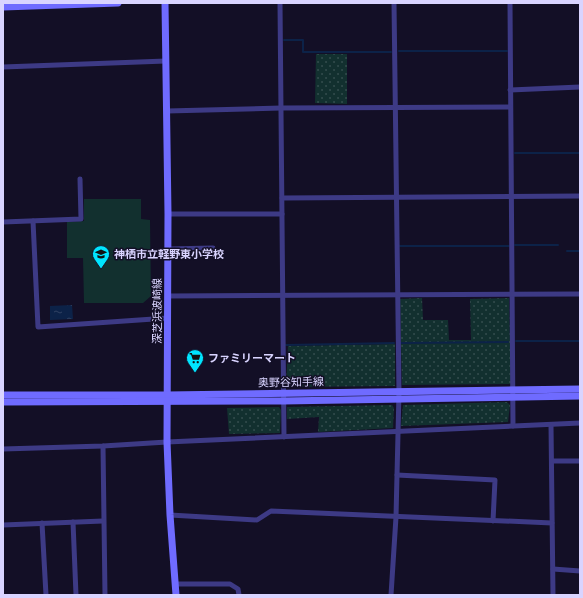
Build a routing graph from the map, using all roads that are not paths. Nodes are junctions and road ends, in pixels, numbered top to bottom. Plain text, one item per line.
1 (118, 3) edge
2 (165, 3) edge
3 (280, 3) edge
4 (394, 3) edge
5 (510, 3) edge
6 (3, 7) edge
7 (166, 61) junction
8 (3, 67) edge
9 (580, 87) edge
10 (510, 90) junction
11 (394, 107) junction
12 (510, 107) junction
13 (281, 108) junction
14 (167, 111) junction
15 (80, 179) dead end
16 (580, 196) edge
17 (396, 197) junction
18 (512, 197) junction
19 (282, 198) junction
20 (168, 214) junction
21 (282, 214) junction
22 (34, 221) junction
23 (3, 222) edge
24 (213, 248) dead end
25 (168, 249) junction
26 (580, 294) edge
27 (397, 295) junction
28 (512, 295) junction
29 (168, 296) junction
30 (283, 296) junction
31 (168, 318) junction
32 (580, 389) edge
33 (513, 393) junction
34 (3, 395) edge
35 (399, 395) junction
36 (580, 396) edge
37 (283, 397) junction
38 (167, 398) junction
39 (3, 402) edge
40 (580, 424) edge
41 (551, 425) junction
42 (513, 426) junction
43 (398, 432) junction
44 (284, 437) junction
45 (167, 442) junction
46 (103, 446) junction
47 (3, 449) edge
48 (552, 461) junction
49 (580, 461) edge
50 (397, 475) junction
51 (170, 515) junction
52 (396, 518) junction
53 (103, 521) junction
54 (493, 521) junction
55 (73, 522) junction
56 (42, 523) junction
57 (552, 523) junction
58 (3, 525) edge
59 (553, 570) junction
60 (580, 571) edge
61 (176, 584) junction
62 (46, 595) edge
63 (76, 595) edge
64 (105, 595) edge
65 (176, 595) edge
66 (239, 595) edge
67 (391, 595) edge
68 (553, 595) edge

1 - 6 main road
2 - 7 main road, 深芝浜波崎線
3 - 13 street
4 - 11 street
5 - 10 street
7 - 8 street
7 - 14 main road, 深芝浜波崎線
9 - 10 street
10 - 12 street
11 - 12 street
11 - 13 street
11 - 17 street
12 - 18 street
13 - 14 street
13 - 19 street
14 - 20 main road, 深芝浜波崎線
15 - 22 street
16 - 18 street
17 - 18 street
17 - 19 street
17 - 27 street
18 - 28 street
19 - 21 street
20 - 21 street
20 - 25 main road, 深芝浜波崎線
21 - 30 street
22 - 23 street
22 - 31 street
24 - 25 street
25 - 29 main road, 深芝浜波崎線
26 - 28 street
27 - 28 street
27 - 30 street
27 - 35 street
28 - 33 street
29 - 30 street
29 - 31 main road, 深芝浜波崎線
30 - 37 street
31 - 38 main road, 深芝浜波崎線
32 - 33 main road, 奥野谷知手線
33 - 35 main road, 奥野谷知手線
33 - 36 main road, 奥野谷知手線
33 - 42 street
34 - 38 main road, 奥野谷知手線
35 - 37 main road, 奥野谷知手線
35 - 43 street
37 - 38 main road, 奥野谷知手線
37 - 44 street
38 - 39 main road, 奥野谷知手線
38 - 45 main road, 深芝浜波崎線
40 - 41 street
41 - 42 street
41 - 48 street
42 - 43 street
43 - 44 street
43 - 50 street
44 - 45 street
45 - 46 street
45 - 51 main road, 深芝浜波崎線
46 - 47 street
46 - 53 street
48 - 49 street
48 - 57 street
50 - 52 street
50 - 54 street
51 - 52 street
51 - 61 main road, 深芝浜波崎線
52 - 54 street
52 - 67 street
53 - 55 street
53 - 64 street
54 - 57 street
55 - 56 street
55 - 63 street
56 - 58 street
56 - 62 street
57 - 59 street
59 - 60 street
59 - 68 street
61 - 65 main road, 深芝浜波崎線
61 - 66 street

